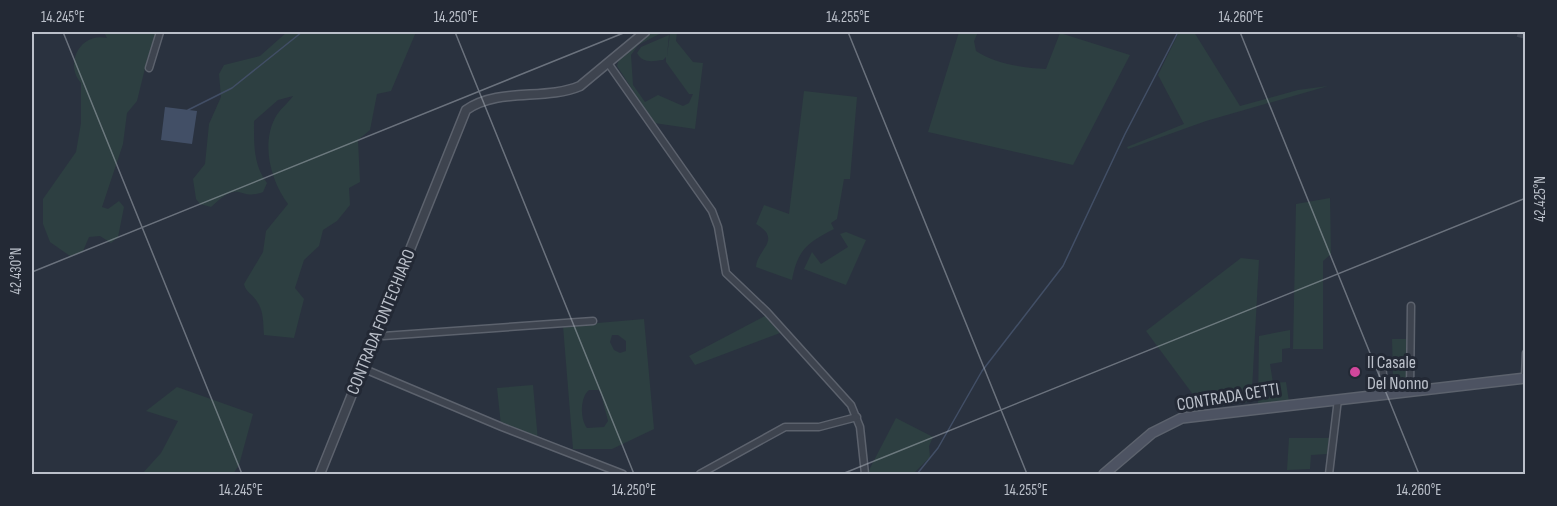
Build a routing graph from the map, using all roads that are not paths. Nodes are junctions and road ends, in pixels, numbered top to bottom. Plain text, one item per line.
1 (160, 32) edge
2 (645, 32) edge
3 (608, 63) junction
4 (148, 69) dead end
5 (1411, 306) dead end
6 (593, 321) dead end
7 (376, 333) junction
8 (1526, 353) edge
9 (1382, 364) dead end
10 (362, 368) junction
11 (1525, 378) edge
12 (1410, 391) junction
13 (1385, 394) junction
14 (1338, 399) junction
15 (857, 417) junction
16 (320, 474) edge
17 (623, 474) edge
18 (700, 474) edge
19 (865, 474) edge
20 (1104, 474) edge
21 (1329, 474) edge

1 - 4 street
2 - 3 street, CONTRADA FONTECHIARO
3 - 7 street, CONTRADA FONTECHIARO
3 - 15 street
5 - 12 street
6 - 7 street
7 - 10 street, CONTRADA FONTECHIARO
8 - 11 street
9 - 13 street
10 - 16 street, CONTRADA FONTECHIARO
10 - 17 street
11 - 12 main road, CONTRADA CETTI
12 - 13 main road, CONTRADA CETTI
13 - 14 main road, CONTRADA CETTI
14 - 20 main road, CONTRADA CETTI
14 - 21 street
15 - 18 street
15 - 19 street

